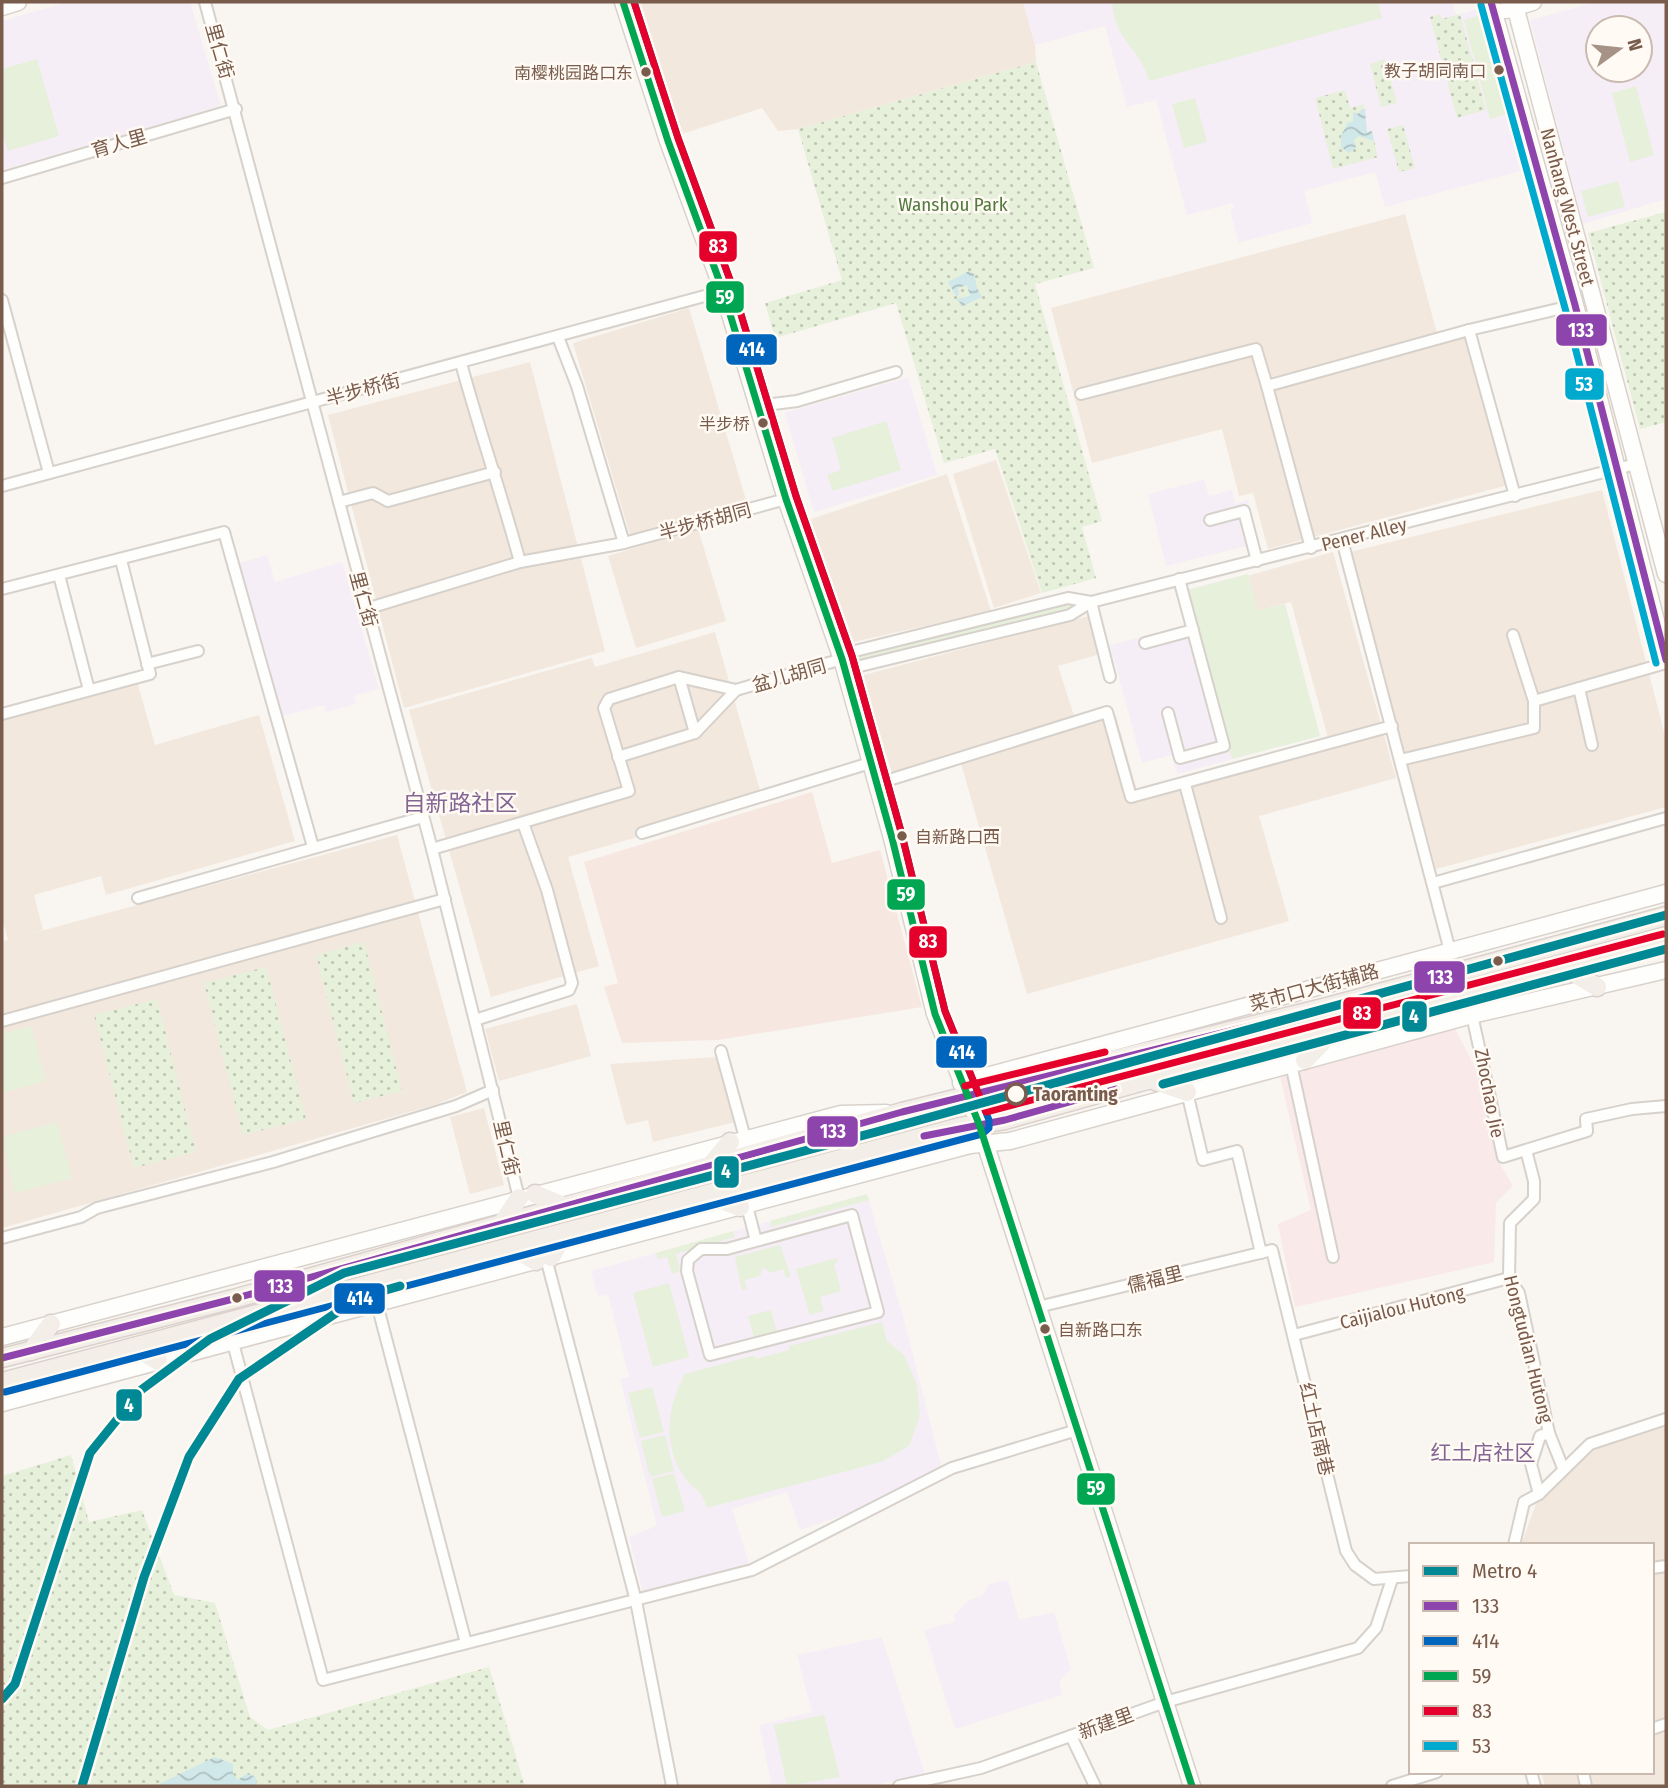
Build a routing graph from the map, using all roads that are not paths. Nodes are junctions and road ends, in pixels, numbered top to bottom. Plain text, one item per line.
1 (18, 2) edge
2 (205, 2) edge
3 (623, 2) edge
4 (1533, 2) edge
5 (1514, 4) edge
6 (2, 7) edge
7 (1492, 7) edge
8 (236, 109) junction
9 (2, 177) edge
10 (723, 291) junction
11 (2, 300) edge
12 (1575, 305) junction
13 (1469, 330) junction
14 (558, 337) junction
15 (461, 363) junction
16 (896, 372) dead end
17 (1267, 386) junction
18 (1081, 394) dead end
19 (313, 402) junction
20 (757, 406) junction
21 (1636, 464) junction
22 (1615, 470) junction
23 (495, 472) junction
24 (50, 473) junction
25 (2, 486) edge
26 (1515, 496) junction
27 (786, 499) junction
28 (339, 502) junction
29 (1210, 520) dead end
30 (1342, 540) junction
31 (624, 543) junction
32 (1311, 548) junction
33 (121, 560) junction
34 (1258, 561) junction
35 (520, 562) junction
36 (1666, 574) edge
37 (59, 575) junction
38 (1180, 579) junction
39 (2, 590) edge
40 (1091, 602) junction
41 (366, 609) junction
42 (1193, 630) junction
43 (1513, 635) dead end
44 (1145, 643) dead end
45 (198, 651) dead end
46 (842, 659) junction
47 (1666, 661) edge
48 (147, 664) junction
49 (678, 677) junction
50 (1110, 677) dead end
51 (1578, 688) junction
52 (89, 690) junction
53 (736, 690) junction
54 (1534, 701) junction
55 (1168, 713) dead end
56 (2, 714) edge
57 (1392, 726) junction
58 (695, 733) junction
59 (1592, 746) dead end
60 (618, 757) junction
61 (1400, 760) junction
62 (870, 763) junction
63 (876, 784) junction
64 (1185, 784) junction
65 (423, 817) junction
66 (1666, 818) edge
67 (523, 823) junction
68 (642, 833) dead end
69 (313, 847) junction
70 (432, 849) junction
71 (1433, 883) junction
72 (1666, 893) edge
73 (138, 898) dead end
74 (445, 898) junction
75 (1666, 916) edge
76 (1222, 918) dead end
77 (1666, 944) edge
78 (1450, 951) junction
79 (1568, 970) junction
80 (1666, 970) edge
81 (1597, 986) junction
82 (1472, 1015) junction
83 (475, 1020) junction
84 (2, 1021) edge
85 (1334, 1030) junction
86 (721, 1051) dead end
87 (1298, 1062) junction
88 (1150, 1079) junction
89 (964, 1089) junction
90 (493, 1090) junction
91 (1186, 1092) junction
92 (1666, 1106) edge
93 (902, 1112) junction
94 (982, 1133) junction
95 (738, 1140) junction
96 (1526, 1150) junction
97 (709, 1167) junction
98 (708, 1195) junction
99 (527, 1196) junction
100 (743, 1206) junction
101 (566, 1207) junction
102 (501, 1225) junction
103 (564, 1234) junction
104 (2, 1238) edge
105 (756, 1241) junction
106 (512, 1247) junction
107 (1267, 1252) junction
108 (1333, 1257) dead end
109 (544, 1259) junction
110 (1509, 1278) junction
111 (377, 1304) junction
112 (1038, 1307) junction
113 (51, 1324) junction
114 (1294, 1335) junction
115 (2, 1337) edge
116 (233, 1343) junction
117 (135, 1347) junction
118 (31, 1351) junction
119 (2, 1359) edge
120 (158, 1361) junction
121 (2, 1382) edge
122 (2, 1403) edge
123 (1666, 1419) edge
124 (1077, 1430) junction
125 (1549, 1433) junction
126 (1563, 1468) junction
127 (1539, 1494) junction
128 (1514, 1543) edge
129 (1409, 1576) edge
130 (1392, 1579) junction
131 (636, 1601) junction
132 (466, 1643) junction
133 (1165, 1702) junction
134 (1071, 1736) junction
135 (1431, 1774) edge
136 (672, 1786) edge
137 (899, 1786) edge
138 (1095, 1786) edge
139 (1192, 1786) edge
140 (1392, 1786) edge

1 - 6 street
2 - 8 street, 里仁街
3 - 10 street
4 - 5 street
5 - 7 street
5 - 21 street, Nanhang West Street
7 - 12 street
8 - 9 street, 育人里
8 - 19 street, 里仁街
10 - 14 street, 半步桥街
10 - 20 street
11 - 24 street
12 - 13 street
12 - 22 street
13 - 17 street
13 - 26 street
14 - 15 street, 半步桥街
14 - 31 street
15 - 19 street, 半步桥街
15 - 23 street
16 - 20 street
17 - 18 street
17 - 32 street
19 - 24 street, 半步桥街
19 - 28 street, 里仁街
20 - 27 street
21 - 22 street, Pener Alley
21 - 36 street, Nanhang West Street
22 - 26 street, Pener Alley
22 - 47 street
23 - 28 street
23 - 35 street
24 - 25 street, 半步桥街
26 - 30 street, Pener Alley
27 - 31 street, 半步桥胡同
27 - 46 street
28 - 41 street, 里仁街
29 - 34 street
30 - 32 street, Pener Alley
30 - 57 street
31 - 35 street, 半步桥胡同
32 - 34 street, Pener Alley
33 - 37 street
33 - 48 street
33 - 69 street
34 - 38 street, Pener Alley
35 - 41 street, 半步桥胡同
37 - 39 street
37 - 52 street
38 - 40 street, Pener Alley
38 - 42 street
40 - 46 street, Pener Alley
40 - 46 street, Pener Alley
40 - 50 street
41 - 65 street, 里仁街
42 - 44 street
42 - 55 street
43 - 54 street
45 - 48 street
46 - 53 street, 盆儿胡同
46 - 62 street
47 - 51 street
48 - 52 street
49 - 53 street
49 - 58 street
49 - 60 street
51 - 54 street
51 - 59 street
52 - 56 street
53 - 58 street
54 - 61 street
57 - 61 street
57 - 64 street
58 - 60 street
60 - 67 street
61 - 71 street
62 - 63 street
62 - 68 street
63 - 64 street
63 - 89 street
64 - 76 street
65 - 69 street
65 - 70 street, 里仁街
66 - 71 street
67 - 70 street
67 - 83 street
69 - 73 street
70 - 74 street, 里仁街
71 - 78 street
72 - 78 street, 菜市口大街辅路
74 - 83 street, 里仁街
74 - 84 street
75 - 89 main road
77 - 79 main road
78 - 89 street, 菜市口大街辅路
79 - 81 main road
79 - 85 main road
80 - 81 street
81 - 82 street
82 - 87 street
82 - 96 street, Zhochao Jie
83 - 90 street, 里仁街
85 - 87 main road
85 - 88 main road
86 - 95 street
87 - 91 street
87 - 108 street
88 - 91 main road
88 - 94 main road
89 - 93 main road
89 - 94 street
90 - 99 street, 里仁街
90 - 104 street
91 - 94 street
91 - 107 street, 红土店南巷
92 - 96 street, Zhochao Jie
93 - 95 street
93 - 97 main road
94 - 98 main road
94 - 100 street
94 - 112 street
95 - 97 main road
95 - 99 street
96 - 110 street, Hongtudian Hutong
97 - 101 main road
98 - 100 main road
98 - 103 main road
99 - 101 main road
99 - 102 main road
99 - 113 street
100 - 105 street
100 - 109 street
101 - 102 main road
102 - 118 main road
103 - 106 main road
103 - 109 main road
105 - 105 street
106 - 109 main road
106 - 117 main road
107 - 112 street, 儒福里
107 - 114 street, 红土店南巷
109 - 111 street
109 - 131 street
110 - 114 street, Caijialou Hutong
110 - 125 street, Hongtudian Hutong
111 - 116 street
111 - 132 street
112 - 124 street
113 - 115 street
113 - 118 main road
114 - 130 street, 红土店南巷
116 - 120 street
116 - 132 street
117 - 120 main road
117 - 121 main road
118 - 119 main road
120 - 122 street
123 - 126 street
124 - 131 street
124 - 133 street
125 - 126 street, Hongtudian Hutong
125 - 127 street
126 - 127 street
127 - 128 street
129 - 130 street
130 - 133 street, 新建里
131 - 132 street
131 - 136 street
133 - 134 street, 新建里
133 - 139 street
134 - 137 street, 新建里
134 - 138 street
135 - 140 street

